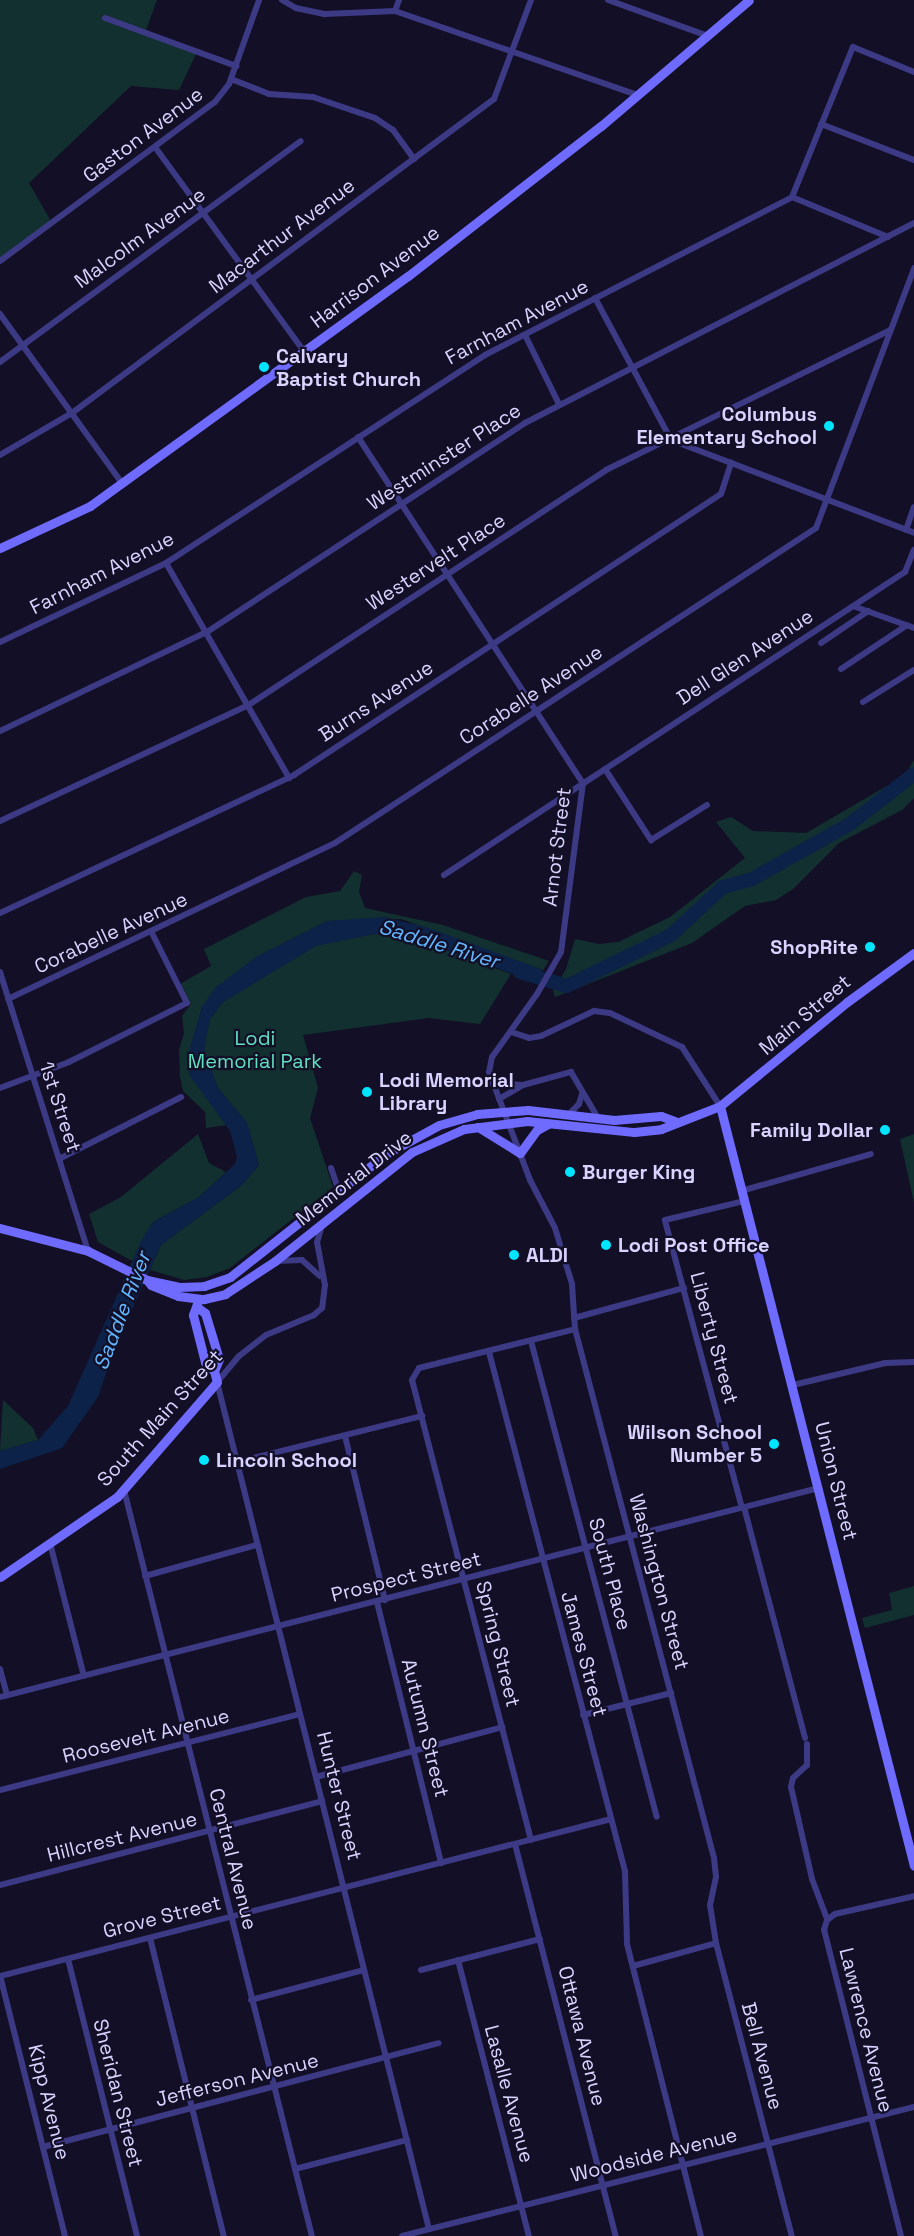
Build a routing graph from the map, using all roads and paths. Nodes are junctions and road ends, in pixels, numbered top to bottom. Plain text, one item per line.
1 (260, 0) edge
2 (282, 0) edge
3 (399, 0) edge
4 (531, 0) edge
5 (608, 0) edge
6 (748, 0) edge
7 (395, 11) junction
8 (105, 18) dead end
9 (708, 36) junction
10 (512, 52) junction
11 (236, 66) junction
12 (914, 72) edge
13 (231, 78) junction
14 (638, 95) junction
15 (821, 124) junction
16 (301, 141) dead end
17 (154, 147) junction
18 (414, 159) junction
19 (914, 160) edge
20 (792, 197) junction
21 (202, 213) junction
22 (914, 224) edge
23 (888, 237) junction
24 (0, 261) edge
25 (914, 268) edge
26 (251, 280) junction
27 (596, 298) junction
28 (0, 314) edge
29 (891, 329) junction
30 (525, 334) junction
31 (23, 345) junction
32 (304, 351) junction
33 (0, 362) edge
34 (634, 368) junction
35 (559, 404) junction
36 (72, 413) junction
37 (358, 437) junction
38 (671, 440) junction
39 (0, 455) edge
40 (732, 463) junction
41 (122, 483) junction
42 (827, 500) junction
43 (402, 504) junction
44 (914, 507) edge
45 (906, 530) junction
46 (914, 533) edge
47 (0, 548) edge
48 (914, 550) edge
49 (166, 563) junction
50 (447, 574) junction
51 (854, 606) junction
52 (868, 611) junction
53 (907, 625) junction
54 (914, 628) edge
55 (207, 632) junction
56 (0, 642) edge
57 (821, 643) dead end
58 (493, 644) junction
59 (841, 669) dead end
60 (914, 670) edge
61 (863, 702) dead end
62 (247, 706) junction
63 (537, 711) junction
64 (0, 731) edge
65 (605, 769) junction
66 (289, 778) junction
67 (583, 783) junction
68 (707, 805) dead end
69 (0, 821) edge
70 (444, 875) dead end
71 (0, 913) edge
72 (152, 933) junction
73 (914, 953) edge
74 (0, 972) edge
75 (8, 998) junction
76 (0, 999) edge
77 (511, 1032) junction
78 (33, 1077) junction
79 (492, 1083) junction
80 (523, 1085) junction
81 (0, 1088) edge
82 (582, 1094) junction
83 (181, 1097) dead end
84 (499, 1098) junction
85 (720, 1106) junction
86 (505, 1111) junction
87 (569, 1114) junction
88 (598, 1118) junction
89 (675, 1121) junction
90 (508, 1122) junction
91 (548, 1124) junction
92 (476, 1126) junction
93 (520, 1153) junction
94 (871, 1154) dead end
95 (59, 1159) junction
96 (331, 1168) dead end
97 (339, 1191) junction
98 (743, 1196) junction
99 (322, 1225) junction
100 (0, 1228) edge
101 (88, 1251) junction
102 (275, 1262) junction
103 (321, 1277) junction
104 (149, 1283) junction
105 (196, 1287) junction
106 (684, 1288) junction
107 (198, 1303) junction
108 (574, 1318) junction
109 (575, 1329) junction
110 (531, 1341) junction
111 (489, 1352) junction
112 (914, 1362) edge
113 (217, 1382) junction
114 (792, 1385) junction
115 (422, 1416) junction
116 (345, 1436) junction
117 (237, 1462) junction
118 (819, 1488) junction
119 (124, 1490) junction
120 (743, 1508) junction
121 (630, 1537) junction
122 (50, 1543) junction
123 (257, 1545) junction
124 (586, 1548) junction
125 (541, 1559) junction
126 (145, 1576) junction
127 (0, 1578) edge
128 (464, 1579) junction
129 (385, 1600) junction
130 (377, 1602) junction
131 (278, 1627) junction
132 (165, 1656) junction
133 (0, 1669) edge
134 (84, 1676) junction
135 (671, 1693) junction
136 (3, 1696) edge
137 (627, 1704) junction
138 (300, 1714) junction
139 (583, 1715) junction
140 (502, 1727) junction
141 (186, 1743) junction
142 (414, 1751) junction
143 (316, 1777) junction
144 (0, 1790) edge
145 (322, 1801) junction
146 (657, 1817) dead end
147 (611, 1819) junction
148 (209, 1833) junction
149 (531, 1840) junction
150 (514, 1844) junction
151 (441, 1863) junction
152 (914, 1866) edge
153 (714, 1883) joint
154 (0, 1885) edge
155 (344, 1888) junction
156 (914, 1896) edge
157 (230, 1917) junction
158 (827, 1919) junction
159 (150, 1938) junction
160 (540, 1939) junction
161 (716, 1943) junction
162 (68, 1959) junction
163 (458, 1960) junction
164 (633, 1966) junction
165 (364, 1970) junction
166 (421, 1970) dead end
167 (0, 1976) edge
168 (252, 2000) junction
169 (439, 2043) dead end
170 (386, 2058) junction
171 (274, 2088) junction
172 (914, 2107) edge
173 (192, 2109) junction
174 (870, 2118) junction
175 (110, 2129) junction
176 (407, 2140) junction
177 (768, 2143) junction
178 (43, 2147) junction
179 (683, 2164) junction
180 (294, 2169) junction
181 (603, 2184) junction
182 (521, 2206) junction
183 (427, 2232) edge
184 (65, 2236) edge
185 (137, 2236) edge
186 (224, 2236) edge
187 (312, 2236) edge
188 (402, 2236) edge
189 (529, 2236) edge
190 (616, 2236) edge
191 (701, 2236) edge
192 (792, 2236) edge
193 (901, 2236) edge

1 - 11 street, Gaston Avenue
2 - 7 street
3 - 7 street
4 - 10 street, Macarthur Avenue
5 - 9 street
6 - 9 street, Harrison Avenue
7 - 10 street
8 - 11 street
9 - 14 street, Harrison Avenue
10 - 14 street
10 - 18 street, Macarthur Avenue
11 - 13 street, Gaston Avenue
12 - 15 street
13 - 17 street, Gaston Avenue
13 - 18 street
14 - 32 street, Harrison Avenue
15 - 19 street
15 - 20 street
16 - 21 street, Malcolm Avenue
17 - 21 street
17 - 24 street, Gaston Avenue
18 - 26 street, Macarthur Avenue
20 - 23 street
20 - 27 street, Farnham Avenue
21 - 26 street
21 - 31 street, Malcolm Avenue
22 - 23 street, Westminster Place
23 - 34 street, Westminster Place
25 - 29 street, Corabelle Avenue
26 - 32 street
26 - 36 street, Macarthur Avenue
27 - 30 street, Farnham Avenue
27 - 34 street
28 - 31 street
29 - 38 street, Westervelt Place
29 - 42 street, Corabelle Avenue
30 - 35 street
30 - 37 street, Farnham Avenue
31 - 33 street, Malcolm Avenue
31 - 36 street
32 - 41 street, Harrison Avenue
34 - 35 street, Westminster Place
34 - 38 street
35 - 43 street, Westminster Place
36 - 39 street, Macarthur Avenue
36 - 41 street
37 - 43 street, Arnot Street
37 - 49 street, Farnham Avenue
38 - 40 street
38 - 50 street, Westervelt Place
40 - 42 street
40 - 58 street, Burns Avenue
41 - 47 street, Harrison Avenue
42 - 45 street
42 - 63 street, Corabelle Avenue
43 - 50 street, Arnot Street
43 - 55 street, Westminster Place
44 - 45 street
45 - 46 street
48 - 51 street, Dell Glen Avenue
49 - 55 street
49 - 56 street, Farnham Avenue
50 - 58 street, Arnot Street
50 - 62 street, Westervelt Place
51 - 52 street
51 - 65 street, Dell Glen Avenue
52 - 53 street
52 - 57 street
53 - 54 street
53 - 59 street
55 - 62 street
55 - 64 street, Westminster Place
58 - 63 street, Arnot Street
58 - 66 street, Burns Avenue
60 - 61 street
62 - 66 street
62 - 69 street, Westervelt Place
63 - 67 street, Arnot Street
63 - 72 street, Corabelle Avenue
65 - 67 street, Dell Glen Avenue
65 - 68 street
66 - 71 street, Burns Avenue
67 - 70 street, Dell Glen Avenue
67 - 77 street, Arnot Street
72 - 75 street, Corabelle Avenue
72 - 78 street
73 - 85 street, Main Street
74 - 75 street, 1st Street
75 - 76 street, Corabelle Avenue
75 - 78 street, 1st Street
77 - 79 street, Arnot Street
77 - 85 street
78 - 81 street
78 - 95 street, 1st Street
79 - 80 street
79 - 84 street
80 - 82 street
80 - 84 street
82 - 87 street
82 - 88 street
83 - 95 street
84 - 86 street
85 - 89 street, Memorial Drive
85 - 98 street, Union Street
86 - 87 street, Memorial Drive
86 - 90 street
86 - 97 street, Memorial Drive
87 - 88 street, Memorial Drive
88 - 89 street, Memorial Drive
89 - 91 street, Memorial Drive
90 - 91 street, Memorial Drive
90 - 92 street, Memorial Drive
90 - 93 street, Washington Street
91 - 93 street
92 - 93 street
92 - 99 street, Memorial Drive
93 - 108 street, Washington Street
94 - 98 street
95 - 101 street, 1st Street
96 - 97 street
97 - 105 street, Memorial Drive
98 - 106 street, Liberty Street
98 - 114 street, Union Street
99 - 102 street, Memorial Drive
99 - 103 street, South Main Street
100 - 101 street
101 - 104 street
102 - 103 street
102 - 107 street, Memorial Drive
103 - 113 street, South Main Street
104 - 105 street
104 - 107 street
105 - 107 street, Hunter Street
106 - 108 street
106 - 120 street, Liberty Street
107 - 113 street, Hunter Street
108 - 109 street, Washington Street
109 - 110 street
109 - 121 street, Washington Street
110 - 111 street
110 - 124 street, South Place
111 - 115 street, Spring Street
111 - 125 street, James Street
112 - 114 street
113 - 117 street, Hunter Street
113 - 119 street, South Main Street
114 - 118 street, Union Street
115 - 116 street
115 - 128 street, Spring Street
116 - 117 street
116 - 129 street
117 - 123 street, Hunter Street
118 - 120 street, Prospect Street
118 - 152 street, Union Street
119 - 122 street, South Main Street
119 - 126 street, Central Avenue
120 - 121 street, Prospect Street
120 - 158 street, Liberty Street
121 - 124 street, Prospect Street
121 - 135 street, Washington Street
122 - 127 street, South Main Street
122 - 134 street
123 - 126 street
123 - 131 street, Hunter Street
124 - 125 street, Prospect Street
124 - 137 street, South Place
125 - 128 street, Prospect Street
125 - 139 street, James Street
126 - 132 street, Central Avenue
128 - 129 street, Prospect Street
128 - 140 street, Spring Street
129 - 130 street, Prospect Street
130 - 131 street, Prospect Street
130 - 142 street, Autumn Street
131 - 132 street, Prospect Street
131 - 138 street, Hunter Street
132 - 134 street, Prospect Street
132 - 141 street, Central Avenue
133 - 136 street
134 - 136 street, Prospect Street
135 - 137 street
135 - 153 street, Washington Street
137 - 139 street
137 - 146 street, South Place
138 - 141 street, Roosevelt Avenue
138 - 143 street, Hunter Street
139 - 147 street, James Street
140 - 142 street
140 - 149 street, Spring Street
141 - 144 street, Roosevelt Avenue
141 - 148 street, Central Avenue
142 - 143 street
142 - 151 street, Autumn Street
143 - 145 street, Hunter Street
145 - 148 street, Hillcrest Avenue
145 - 155 street, Hunter Street
147 - 149 street, Grove Street
147 - 164 street, James Street
148 - 154 street, Hillcrest Avenue
148 - 157 street, Central Avenue
149 - 150 street, Grove Street
150 - 151 street, Grove Street
150 - 160 street, Ottawa Avenue
151 - 155 street, Grove Street
153 - 161 street, Bell Avenue
155 - 157 street, Grove Street
155 - 165 street, Hunter Street
156 - 158 street
157 - 159 street, Grove Street
157 - 168 street, Central Avenue
158 - 174 street, Lawrence Avenue
159 - 162 street, Grove Street
159 - 173 street
160 - 163 street
160 - 181 street, Ottawa Avenue
161 - 164 street
161 - 177 street, Bell Avenue
162 - 167 street, Grove Street
162 - 175 street, Sheridan Street
163 - 166 street
163 - 182 street, Lasalle Avenue
164 - 179 street, James Street
165 - 168 street
165 - 170 street, Hunter Street
167 - 178 street, Kipp Avenue
168 - 171 street, Central Avenue
169 - 170 street, Jefferson Avenue
170 - 171 street, Jefferson Avenue
170 - 176 street, Hunter Street
171 - 173 street, Jefferson Avenue
171 - 180 street, Central Avenue
172 - 174 street, Woodside Avenue
173 - 175 street, Jefferson Avenue
173 - 186 street
174 - 177 street, Woodside Avenue
174 - 193 street, Lawrence Avenue
175 - 178 street, Jefferson Avenue
175 - 185 street, Sheridan Street
176 - 180 street
176 - 183 street, Hunter Street
177 - 179 street, Woodside Avenue
177 - 192 street, Bell Avenue
178 - 184 street, Kipp Avenue
179 - 181 street, Woodside Avenue
179 - 191 street, James Street
180 - 187 street, Central Avenue
181 - 182 street, Woodside Avenue
181 - 190 street, Ottawa Avenue
182 - 183 street, Woodside Avenue
182 - 189 street, Lasalle Avenue
183 - 188 street, Woodside Avenue

